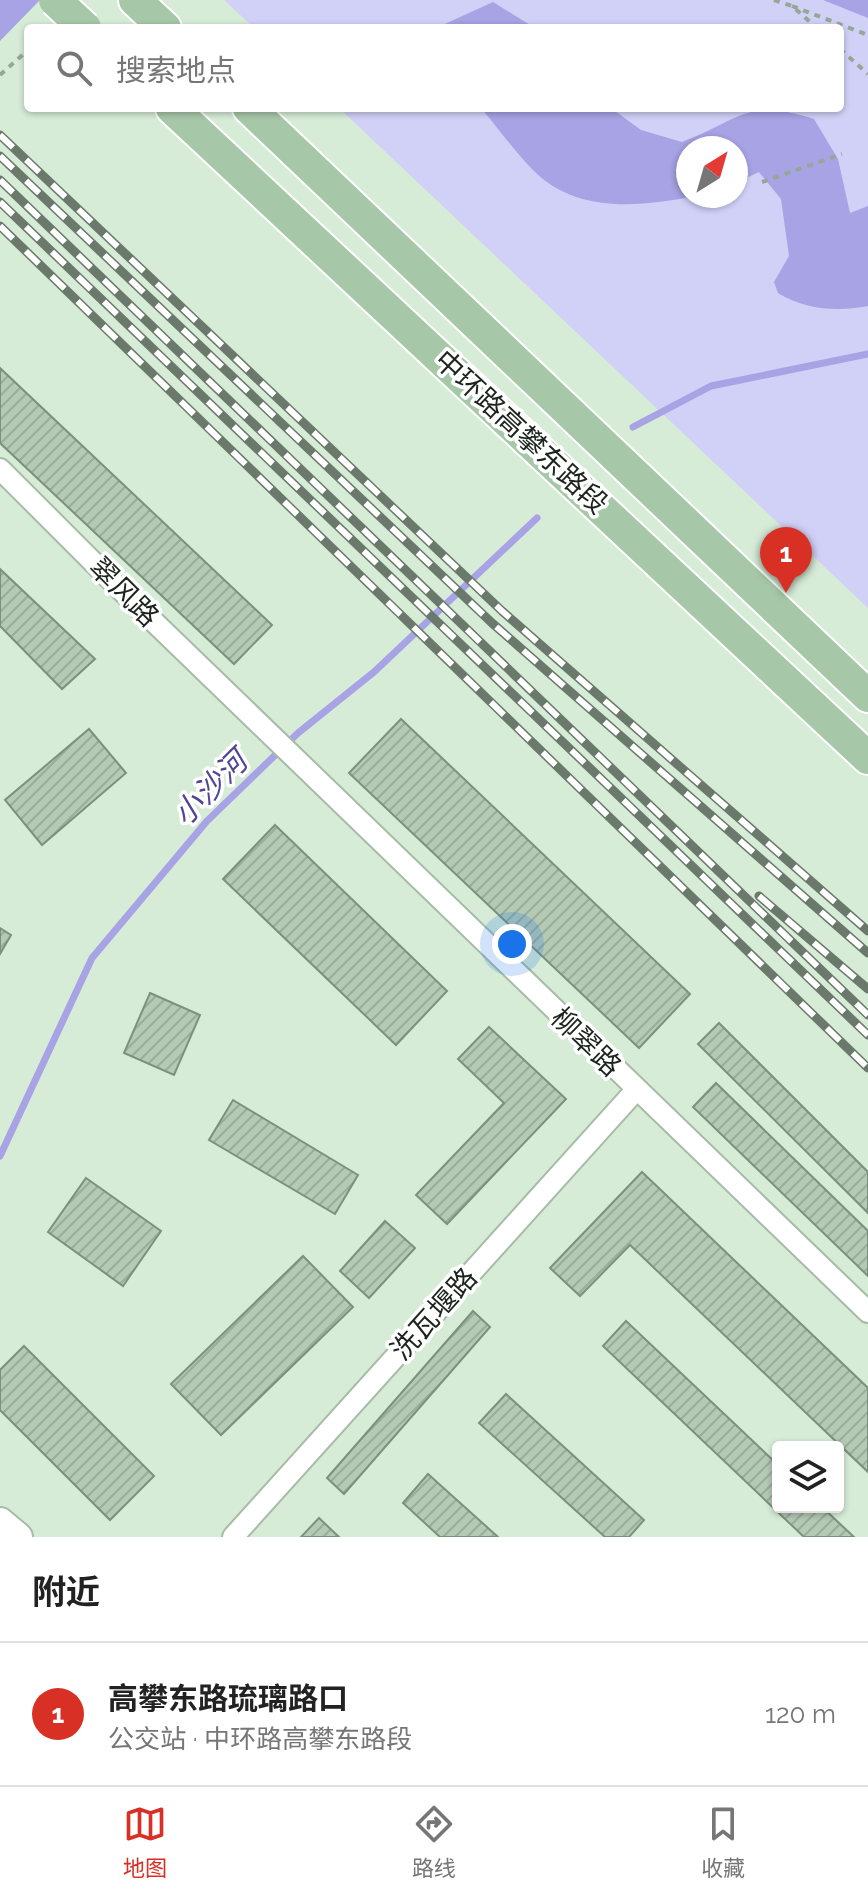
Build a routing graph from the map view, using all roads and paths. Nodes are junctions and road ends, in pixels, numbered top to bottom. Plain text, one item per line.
1 (55, 0) edge
2 (135, 0) edge
3 (774, 0) edge
4 (792, 6) junction
5 (81, 24) edge
6 (161, 24) edge
7 (812, 24) edge
8 (839, 24) edge
9 (844, 26) edge
10 (868, 35) edge
11 (844, 53) edge
12 (24, 54) edge
13 (868, 74) edge
14 (0, 75) edge
15 (176, 112) edge
16 (253, 112) edge
17 (842, 154) dead end
18 (762, 182) dead end
19 (0, 469) edge
20 (868, 696) edge
21 (868, 758) edge
22 (306, 770) joint
23 (636, 1090) junction
24 (868, 1312) edge
25 (0, 1522) edge
26 (18, 1537) edge
27 (233, 1537) edge

1 - 5 main road, bridge
2 - 6 main road
3 - 4 path
4 - 7 path
4 - 8 path
9 - 10 path
11 - 13 path
12 - 14 path
15 - 21 main road, 中环路高攀东路段
16 - 20 main road, 中环路高攀东路段
17 - 18 path
19 - 22 street, 翠风路
22 - 23 street, 柳翠路
23 - 24 street, 柳翠路
23 - 27 street, 洗瓦堰路
25 - 26 main road

